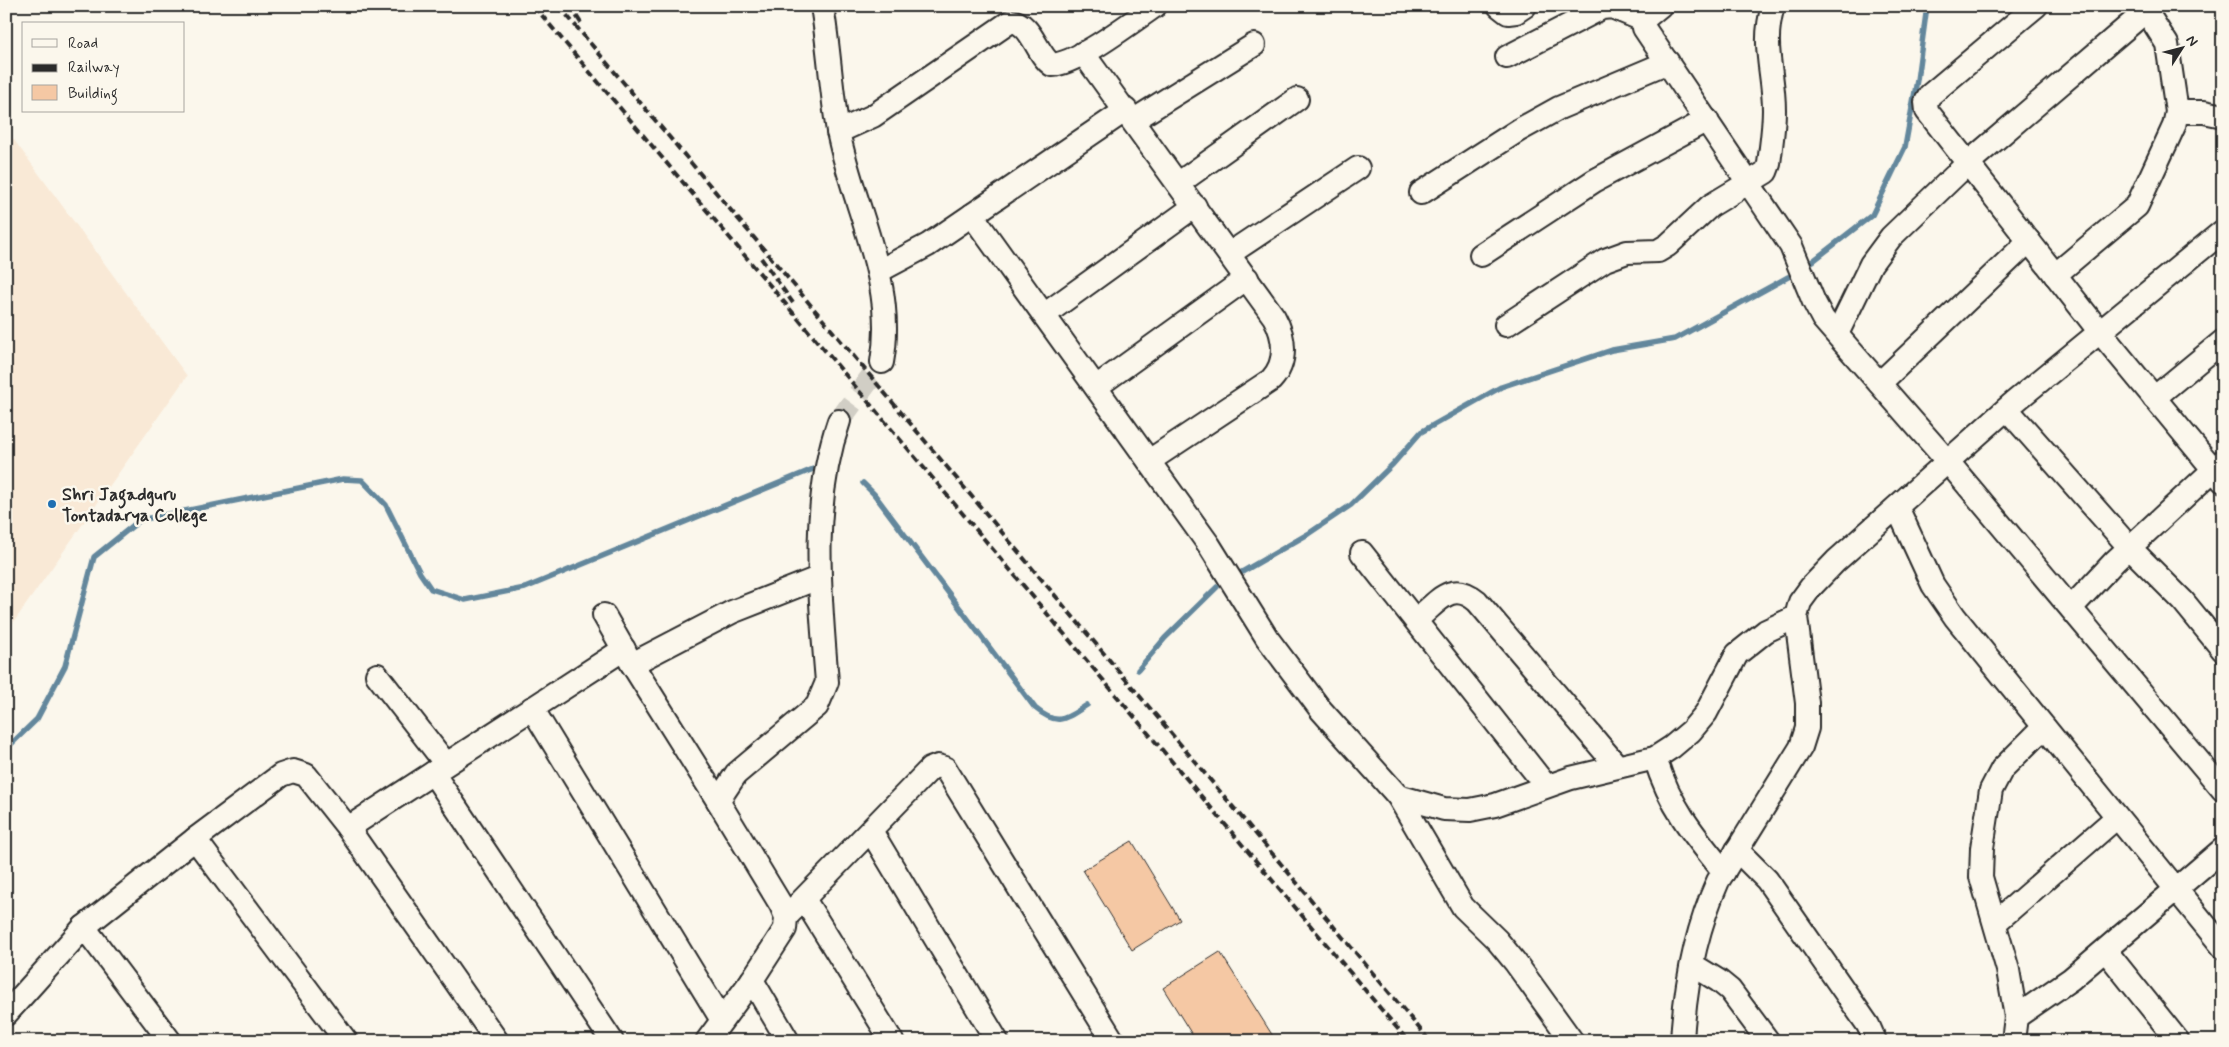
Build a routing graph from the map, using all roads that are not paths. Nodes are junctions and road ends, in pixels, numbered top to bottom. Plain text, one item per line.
1 (822, 6) edge
2 (1155, 6) edge
3 (1499, 6) edge
4 (1525, 6) edge
5 (1773, 6) edge
6 (2036, 6) edge
7 (2144, 8) edge
8 (1652, 13) edge
9 (1254, 45) dead end
10 (1083, 53) junction
11 (1507, 57) dead end
12 (1668, 62) junction
13 (1298, 99) dead end
14 (2177, 112) junction
15 (1130, 115) junction
16 (2223, 116) edge
17 (1707, 120) junction
18 (838, 132) junction
19 (1968, 163) junction
20 (1358, 168) dead end
21 (1178, 183) junction
22 (1750, 183) junction
23 (1421, 193) dead end
24 (1195, 206) junction
25 (972, 214) junction
26 (2223, 231) edge
27 (2028, 241) junction
28 (1229, 254) junction
29 (1481, 255) dead end
30 (879, 271) junction
31 (2055, 275) junction
32 (1246, 278) junction
33 (1044, 315) junction
34 (1506, 325) dead end
35 (2100, 332) junction
36 (1837, 334) junction
37 (2223, 341) edge
38 (882, 362) tunnel mouth
39 (1880, 383) junction
40 (1096, 387) junction
41 (2154, 398) junction
42 (2007, 409) junction
43 (838, 421) tunnel mouth
44 (1149, 461) junction
45 (1949, 463) junction
46 (2219, 471) edge
47 (1897, 507) junction
48 (2130, 548) junction
49 (1362, 553) dead end
50 (818, 578) junction
51 (2071, 608) junction
52 (604, 615) dead end
53 (1796, 617) junction
54 (1416, 620) junction
55 (2223, 650) edge
56 (628, 656) junction
57 (377, 675) dead end
58 (532, 708) junction
59 (2044, 727) junction
60 (1655, 758) junction
61 (1617, 766) junction
62 (439, 768) junction
63 (1546, 786) junction
64 (2223, 790) edge
65 (1398, 796) junction
66 (718, 801) junction
67 (2117, 817) junction
68 (348, 828) junction
69 (871, 831) junction
70 (195, 839) junction
71 (2223, 849) edge
72 (1737, 850) junction
73 (1724, 872) junction
74 (2177, 891) junction
75 (804, 899) junction
76 (786, 917) junction
77 (1994, 923) junction
78 (84, 927) junction
79 (2223, 947) edge
80 (2106, 951) junction
81 (1693, 965) junction
82 (752, 980) junction
83 (6, 1014) edge
84 (2016, 1017) junction
85 (722, 1020) junction
86 (170, 1041) edge
87 (346, 1041) edge
88 (497, 1041) edge
89 (612, 1041) edge
90 (707, 1041) edge
91 (788, 1041) edge
92 (892, 1041) edge
93 (998, 1041) edge
94 (1113, 1041) edge
95 (1572, 1041) edge
96 (1682, 1041) edge
97 (1768, 1041) edge
98 (1875, 1041) edge
99 (2013, 1041) edge
100 (2178, 1041) edge

1 - 18 street
2 - 10 street
3 - 4 street
5 - 22 street
6 - 19 street
7 - 14 street
7 - 19 street
8 - 11 street
8 - 12 street
9 - 15 street
10 - 15 street
10 - 18 street
12 - 17 street
12 - 23 street
13 - 21 street
14 - 16 street
14 - 31 street
15 - 21 street
15 - 25 street
17 - 22 street
17 - 29 street
18 - 30 street
19 - 27 street
19 - 36 street
20 - 28 street
21 - 24 street
22 - 34 street
22 - 36 street
24 - 28 street
24 - 33 street
25 - 30 street
25 - 33 street
26 - 35 street
27 - 31 street
27 - 39 street
28 - 32 street
30 - 38 street
31 - 35 street
32 - 40 street
32 - 44 street
33 - 40 street
35 - 41 street
35 - 42 street
36 - 39 street
37 - 41 street
39 - 45 street
40 - 44 street
41 - 46 street
42 - 45 street
42 - 48 street
43 - 50 street
44 - 65 street
45 - 47 street
45 - 51 street
46 - 48 street
47 - 53 street
47 - 59 street
48 - 51 street
48 - 55 street
49 - 54 street
50 - 56 street
50 - 66 street
51 - 64 street
52 - 56 street
53 - 60 street
53 - 72 street
54 - 61 street
54 - 63 street
56 - 58 street
56 - 66 street
57 - 62 street
58 - 62 street
58 - 85 street
59 - 67 street
59 - 77 street
60 - 61 street
60 - 73 street
61 - 63 street
62 - 68 street
62 - 89 street
63 - 65 street
65 - 95 street
66 - 76 street
67 - 74 street
67 - 77 street
68 - 70 street
68 - 88 street
69 - 75 street
69 - 93 street
69 - 94 street
70 - 78 street
70 - 87 street
71 - 74 street
72 - 73 street
72 - 98 street
73 - 81 street
74 - 79 street
74 - 80 street
75 - 76 street
75 - 92 street
76 - 82 street
77 - 84 street
78 - 83 street
78 - 86 street
80 - 84 street
80 - 100 street
81 - 96 street
81 - 97 street
82 - 85 street
82 - 91 street
84 - 99 street
85 - 90 street

